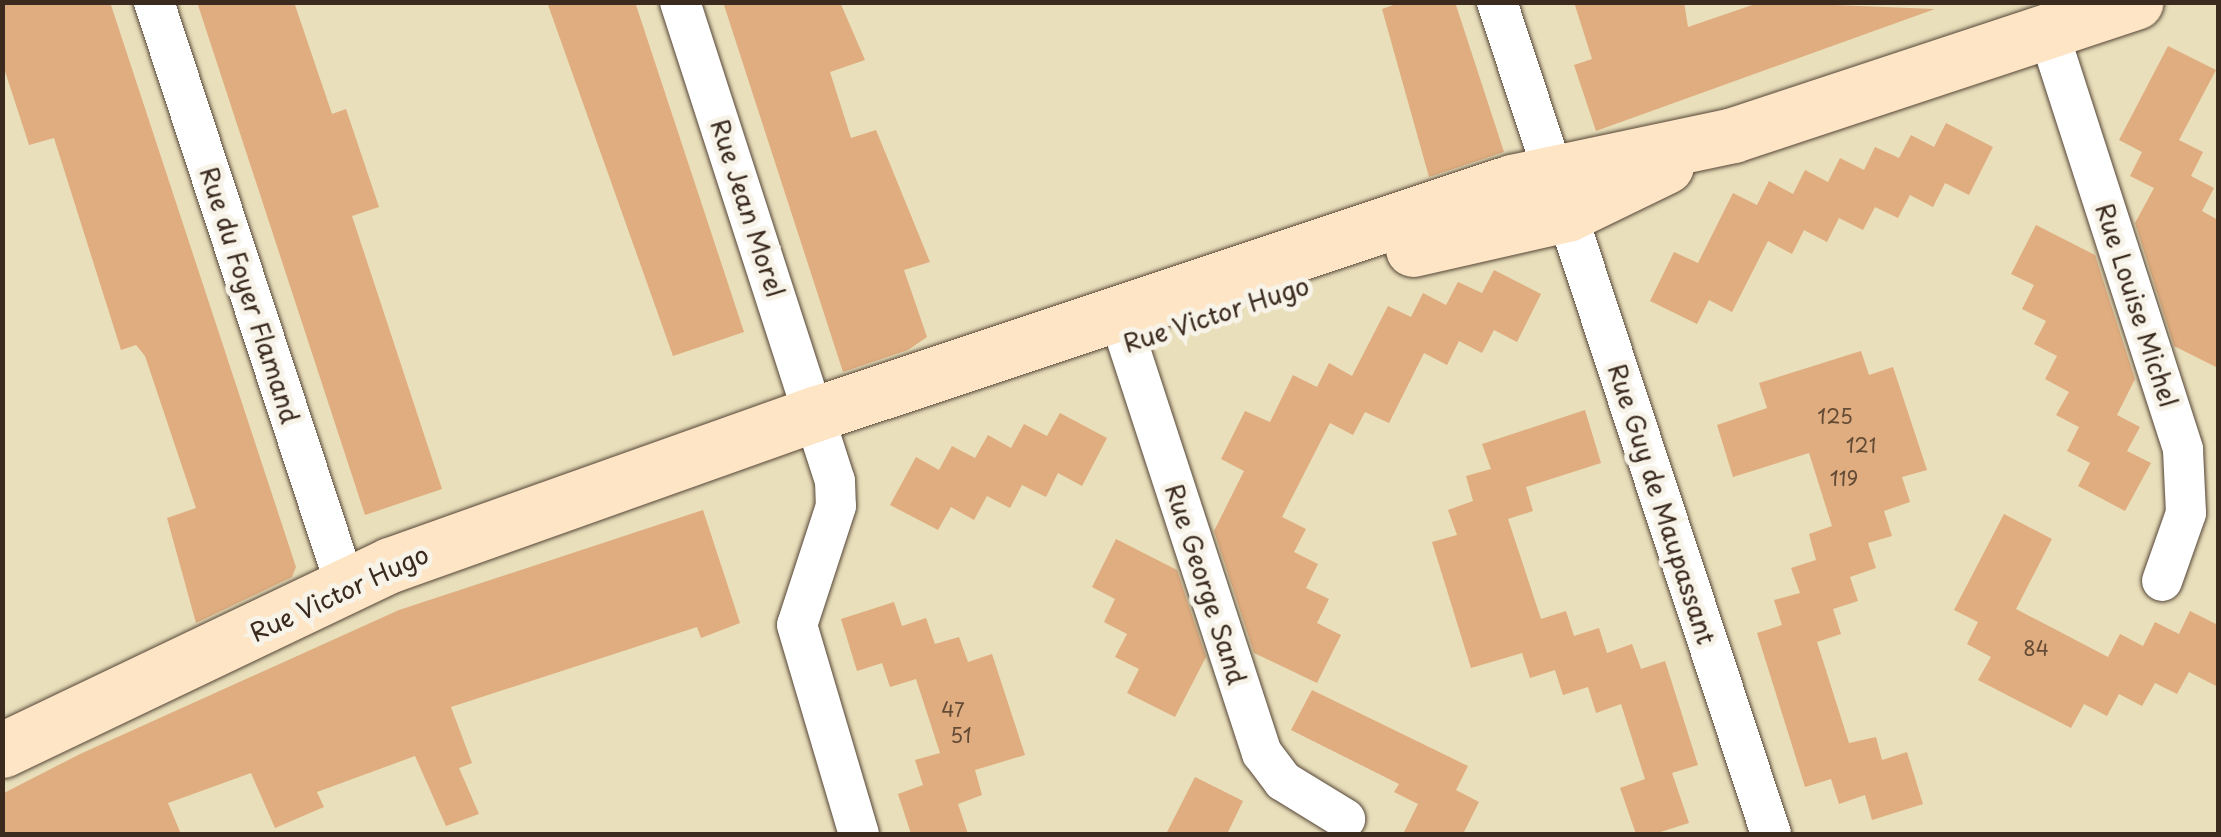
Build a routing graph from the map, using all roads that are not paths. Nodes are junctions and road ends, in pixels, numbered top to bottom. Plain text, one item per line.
1 (154, 2) edge
2 (680, 2) edge
3 (1497, 2) edge
4 (2136, 2) edge
5 (2048, 32) junction
6 (1560, 194) junction
7 (1122, 328) junction
8 (819, 424) junction
9 (2162, 581) dead end
10 (346, 587) junction
11 (2, 750) edge
12 (1344, 819) dead end
13 (859, 834) edge
14 (1771, 834) edge

1 - 10 street, Rue du Foyer Flamand
2 - 8 street, Rue Jean Morel
3 - 6 street, Rue Guy de Maupassant
4 - 5 street, Rue Victor Hugo
5 - 6 street, Rue Victor Hugo
5 - 9 street, Rue Louise Michel
6 - 7 street, Rue Victor Hugo
6 - 14 street, Rue Guy de Maupassant
7 - 8 street, Rue Victor Hugo
7 - 12 street, Rue George Sand
8 - 10 street, Rue Victor Hugo
8 - 13 street, Rue Jean Morel
10 - 11 street, Rue Victor Hugo

